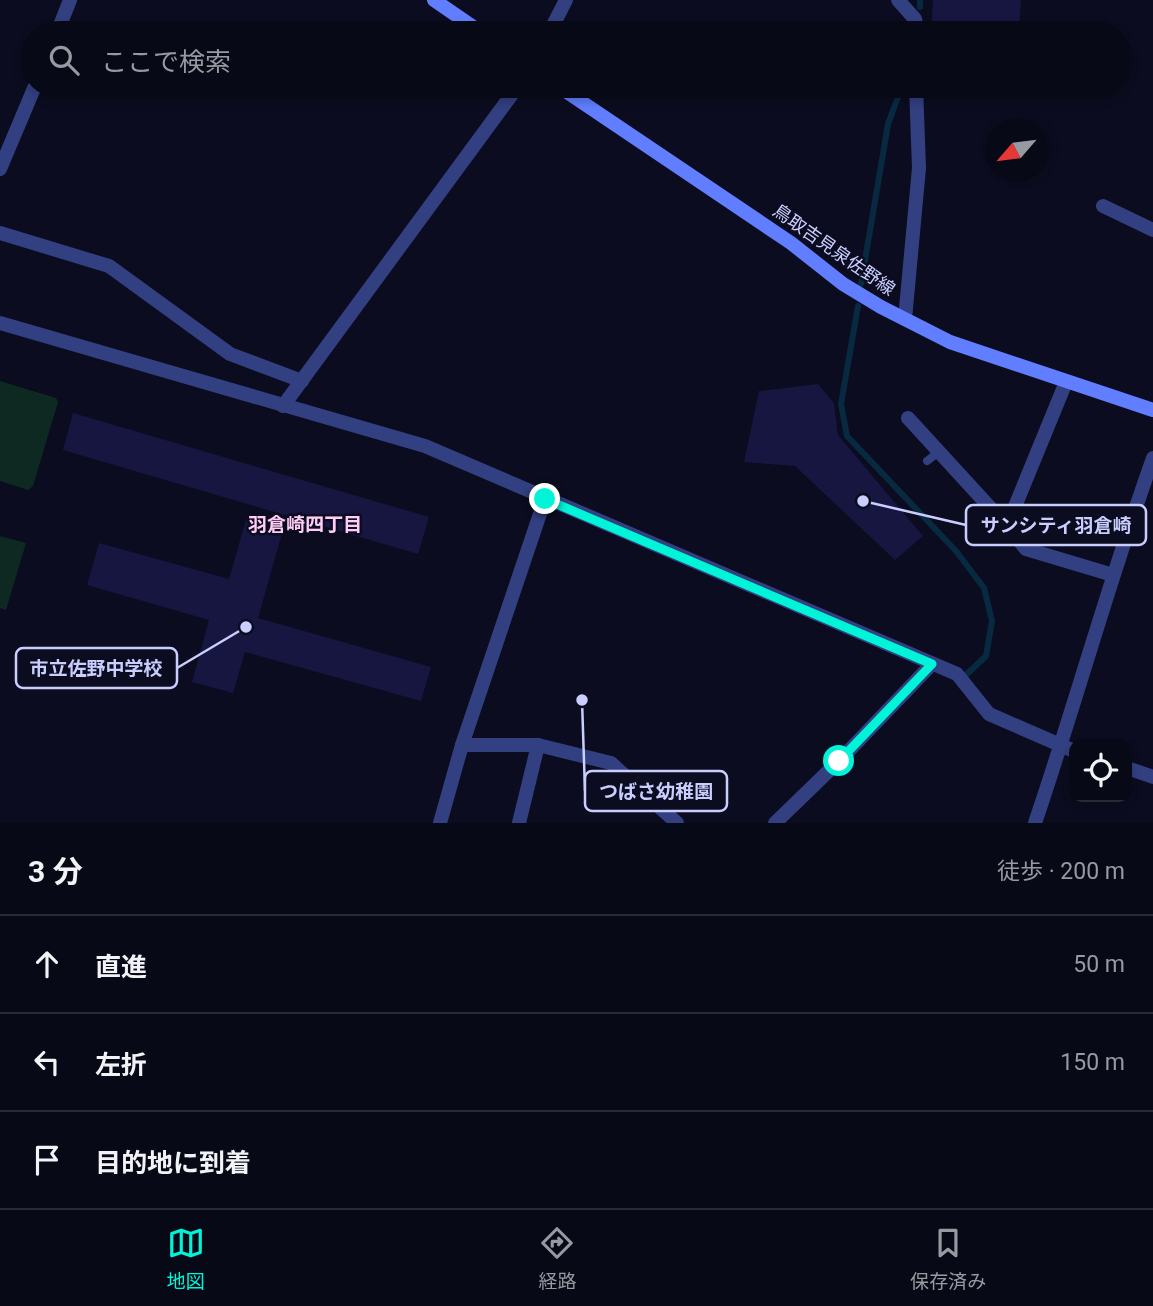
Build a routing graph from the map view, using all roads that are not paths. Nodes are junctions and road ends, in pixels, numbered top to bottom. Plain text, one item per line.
1 (70, 0) edge
2 (434, 0) edge
3 (566, 0) edge
4 (898, 0) edge
5 (62, 21) edge
6 (465, 21) edge
7 (555, 21) edge
8 (915, 21) edge
9 (30, 98) edge
10 (509, 98) edge
11 (576, 98) edge
12 (916, 98) edge
13 (0, 169) edge
14 (1104, 206) dead end
15 (1153, 230) edge
16 (0, 233) edge
17 (905, 319) junction
18 (0, 323) edge
19 (302, 381) junction
20 (1066, 382) junction
21 (283, 406) junction
22 (1153, 410) edge
23 (908, 418) dead end
24 (940, 451) junction
25 (1153, 458) edge
26 (927, 461) dead end
27 (545, 499) junction
28 (1007, 526) junction
29 (1113, 575) junction
30 (932, 664) junction
31 (462, 745) junction
32 (538, 745) junction
33 (1068, 749) edge
34 (1132, 770) edge
35 (1153, 777) edge
36 (440, 823) edge
37 (519, 823) edge
38 (677, 823) edge
39 (775, 823) edge
40 (1035, 823) edge

1 - 5 street
2 - 6 main road
3 - 7 street
4 - 8 street
9 - 13 street
10 - 19 street
11 - 17 main road, 鳥取吉見泉佐野線
12 - 17 street
14 - 15 street
16 - 19 street
17 - 20 main road, 鳥取吉見泉佐野線
18 - 21 street
19 - 21 street
20 - 22 main road, 鳥取吉見泉佐野線
20 - 28 street
21 - 27 street
23 - 24 street
24 - 26 lane
24 - 28 street
25 - 29 street
27 - 30 street
27 - 31 street
28 - 29 street
29 - 33 street
30 - 33 street
30 - 39 street
31 - 32 street
31 - 36 street
32 - 37 street
32 - 38 street
33 - 40 street
34 - 35 street

